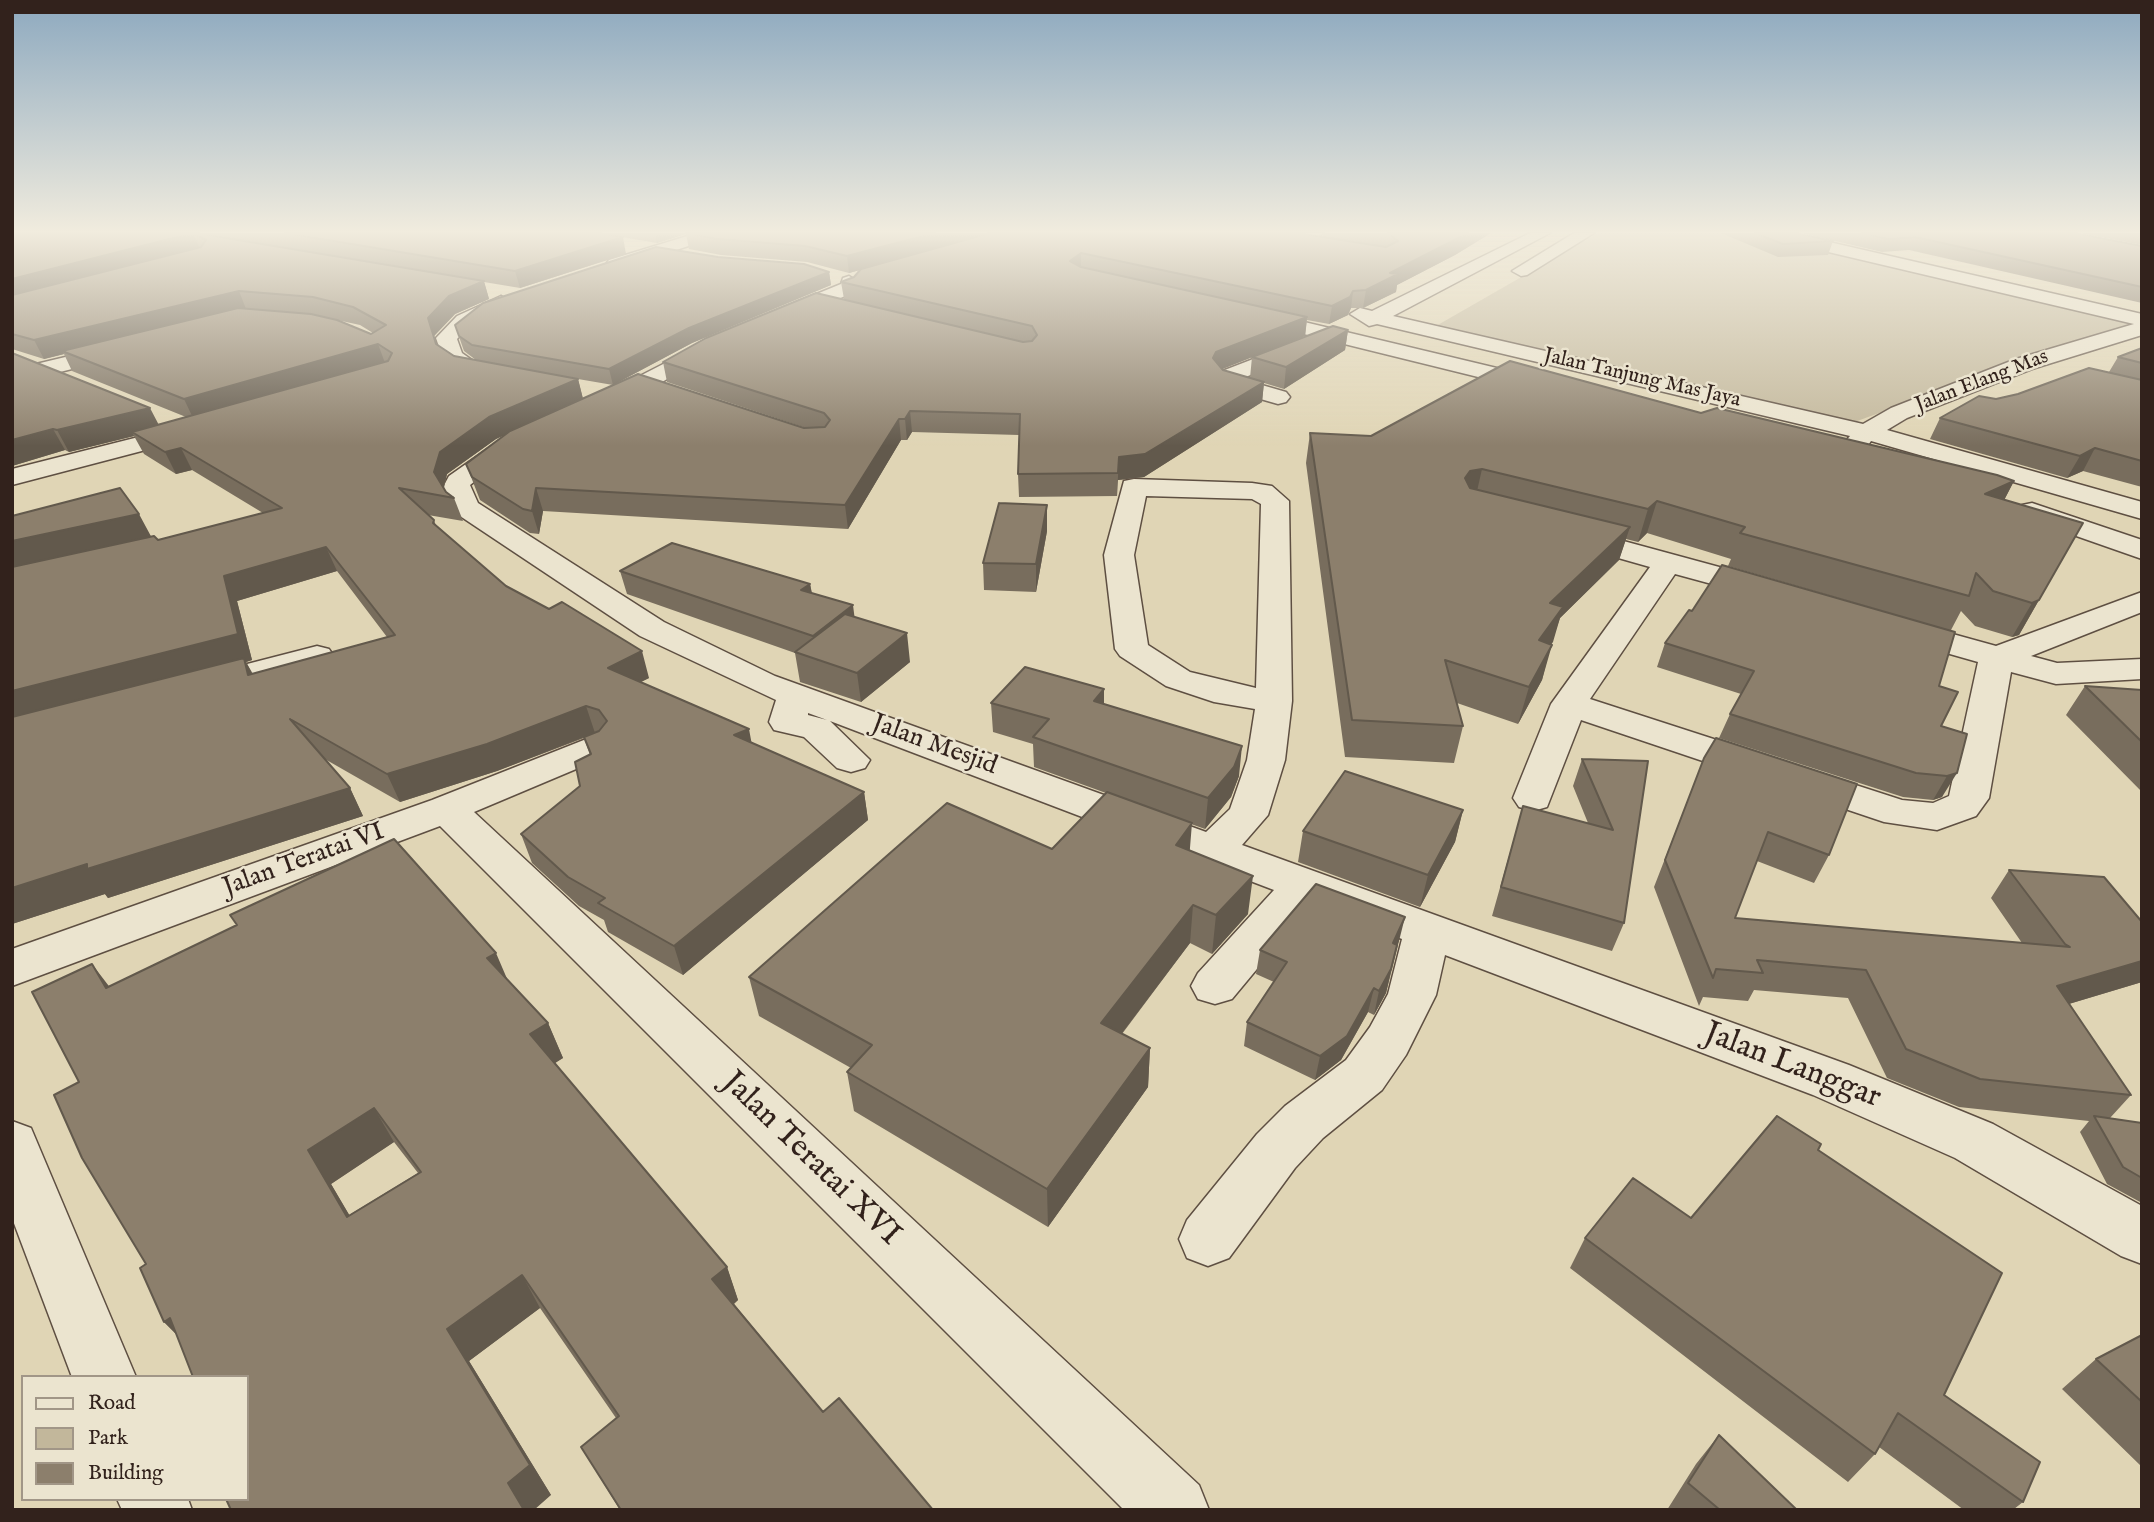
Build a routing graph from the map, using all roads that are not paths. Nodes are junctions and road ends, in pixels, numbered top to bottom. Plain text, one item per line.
1 (497, 304) edge
2 (808, 304) edge
3 (827, 304) edge
4 (1403, 304) edge
5 (2074, 304) edge
6 (854, 311) edge
7 (1239, 312) edge
8 (1376, 318) junction
9 (2142, 320) edge
10 (1335, 322) junction
11 (765, 323) edge
12 (2142, 328) edge
13 (727, 339) edge
14 (144, 344) edge
15 (2024, 364) junction
16 (2063, 374) edge
17 (521, 378) edge
18 (82, 384) edge
19 (642, 384) junction
20 (1560, 390) edge
21 (667, 392) edge
22 (1278, 397) dead end
23 (587, 398) edge
24 (156, 415) dead end
25 (530, 435) edge
26 (1857, 449) junction
27 (12, 477) edge
28 (2004, 502) edge
29 (2142, 511) edge
30 (1539, 528) edge
31 (2142, 550) edge
32 (1670, 561) junction
33 (1800, 600) edge
34 (2142, 601) edge
35 (1878, 623) edge
36 (317, 656) edge
37 (1996, 658) junction
38 (2142, 670) edge
39 (171, 694) edge
40 (796, 695) junction
41 (1274, 701) junction
42 (1569, 704) junction
43 (594, 748) edge
44 (851, 760) dead end
45 (1533, 798) dead end
46 (446, 809) junction
47 (1212, 850) junction
48 (1304, 884) junction
49 (1427, 930) junction
50 (12, 968) edge
51 (1215, 986) dead end
52 (12, 1145) edge
53 (2142, 1237) edge
54 (1208, 1239) dead end
55 (103, 1375) edge
56 (1174, 1510) edge

1 - 17 street
2 - 11 street
3 - 6 street
4 - 8 street
5 - 9 street
7 - 10 street
8 - 10 street
8 - 26 street, Jalan Tanjung Mas Jaya
10 - 20 street
10 - 22 street
12 - 15 street, Jalan Elang Mas
13 - 19 street
14 - 18 street
15 - 16 street
15 - 26 street, Jalan Elang Mas
19 - 21 street
19 - 23 street
24 - 27 street
25 - 40 street, Jalan Mesjid
26 - 29 street, Jalan Tanjung Mas Jaya
28 - 31 street
30 - 32 street
32 - 33 street
32 - 42 street
34 - 37 street
35 - 37 street
36 - 39 street
37 - 38 street
37 - 42 street
40 - 44 street
40 - 47 street, Jalan Mesjid
41 - 41 street
41 - 47 street
42 - 45 street
43 - 46 street, Jalan Teratai VI
46 - 50 street, Jalan Teratai VI
46 - 56 street, Jalan Teratai XVI
47 - 48 street, Jalan Mesjid
48 - 49 street, Jalan Mesjid
48 - 51 street
49 - 53 street, Jalan Langgar
49 - 54 street
52 - 55 street

